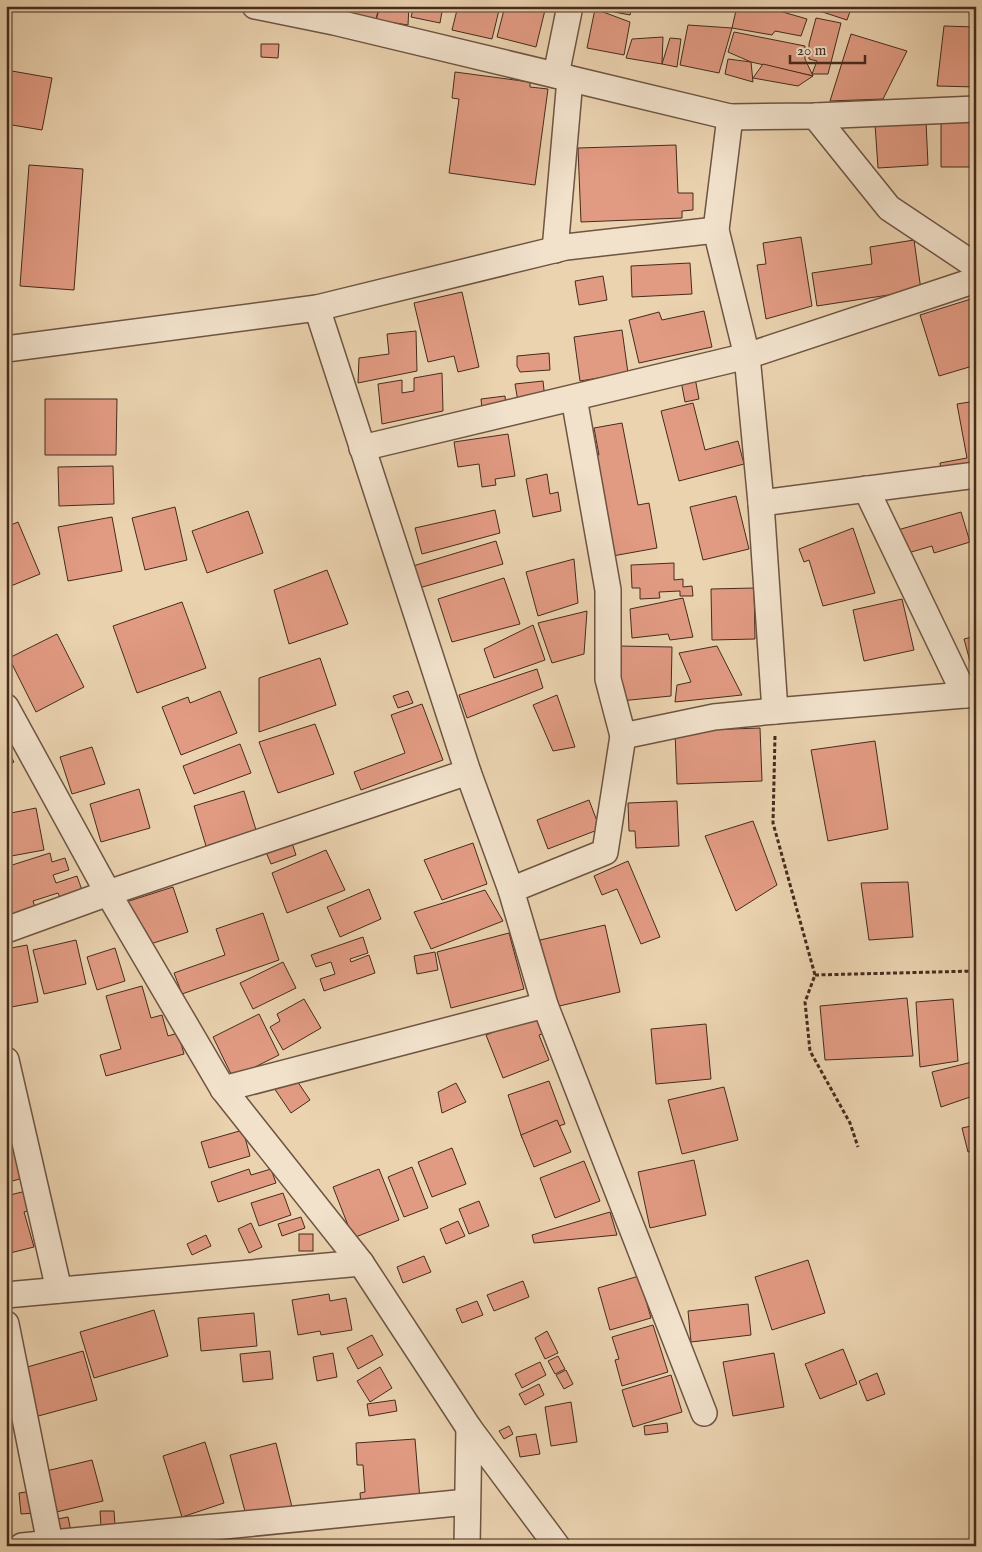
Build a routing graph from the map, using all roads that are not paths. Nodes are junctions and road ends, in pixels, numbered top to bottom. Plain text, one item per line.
1 (255, 6) edge
2 (570, 6) edge
3 (563, 77) junction
4 (976, 109) edge
5 (815, 116) junction
6 (730, 117) junction
7 (716, 230) junction
8 (555, 250) junction
9 (976, 266) edge
10 (976, 280) edge
11 (317, 308) junction
12 (6, 349) edge
13 (747, 356) junction
14 (574, 398) junction
15 (362, 448) junction
16 (976, 475) edge
17 (866, 490) junction
18 (760, 503) junction
19 (971, 695) edge
20 (6, 707) edge
21 (775, 711) junction
22 (623, 736) junction
23 (468, 772) junction
24 (511, 890) junction
25 (108, 892) junction
26 (6, 930) edge
27 (545, 1005) junction
28 (6, 1060) edge
29 (224, 1089) junction
30 (361, 1263) junction
31 (59, 1290) junction
32 (6, 1295) edge
33 (6, 1324) edge
34 (704, 1413) dead end
35 (469, 1428) junction
36 (467, 1502) junction
37 (50, 1543) junction
38 (22, 1546) edge
39 (467, 1546) edge
40 (556, 1546) edge

1 - 3 street
2 - 3 street
3 - 6 street
3 - 8 street
4 - 5 street
5 - 6 street
5 - 9 street
6 - 7 street
7 - 8 street
7 - 13 street
8 - 11 street
10 - 13 street
11 - 12 street
11 - 15 street
13 - 14 street
13 - 18 street
14 - 15 street
14 - 22 street
15 - 23 street
16 - 17 street
17 - 18 street
17 - 19 street
18 - 21 street
19 - 21 street
20 - 25 street
21 - 22 street
22 - 24 street
23 - 24 street
23 - 25 street
24 - 27 street
25 - 26 street
25 - 29 street
27 - 29 street
27 - 34 street
28 - 31 street
29 - 30 street
30 - 31 street
30 - 35 street
31 - 32 street
33 - 37 street
35 - 36 street
35 - 40 street
36 - 37 street
36 - 39 street
37 - 38 street

